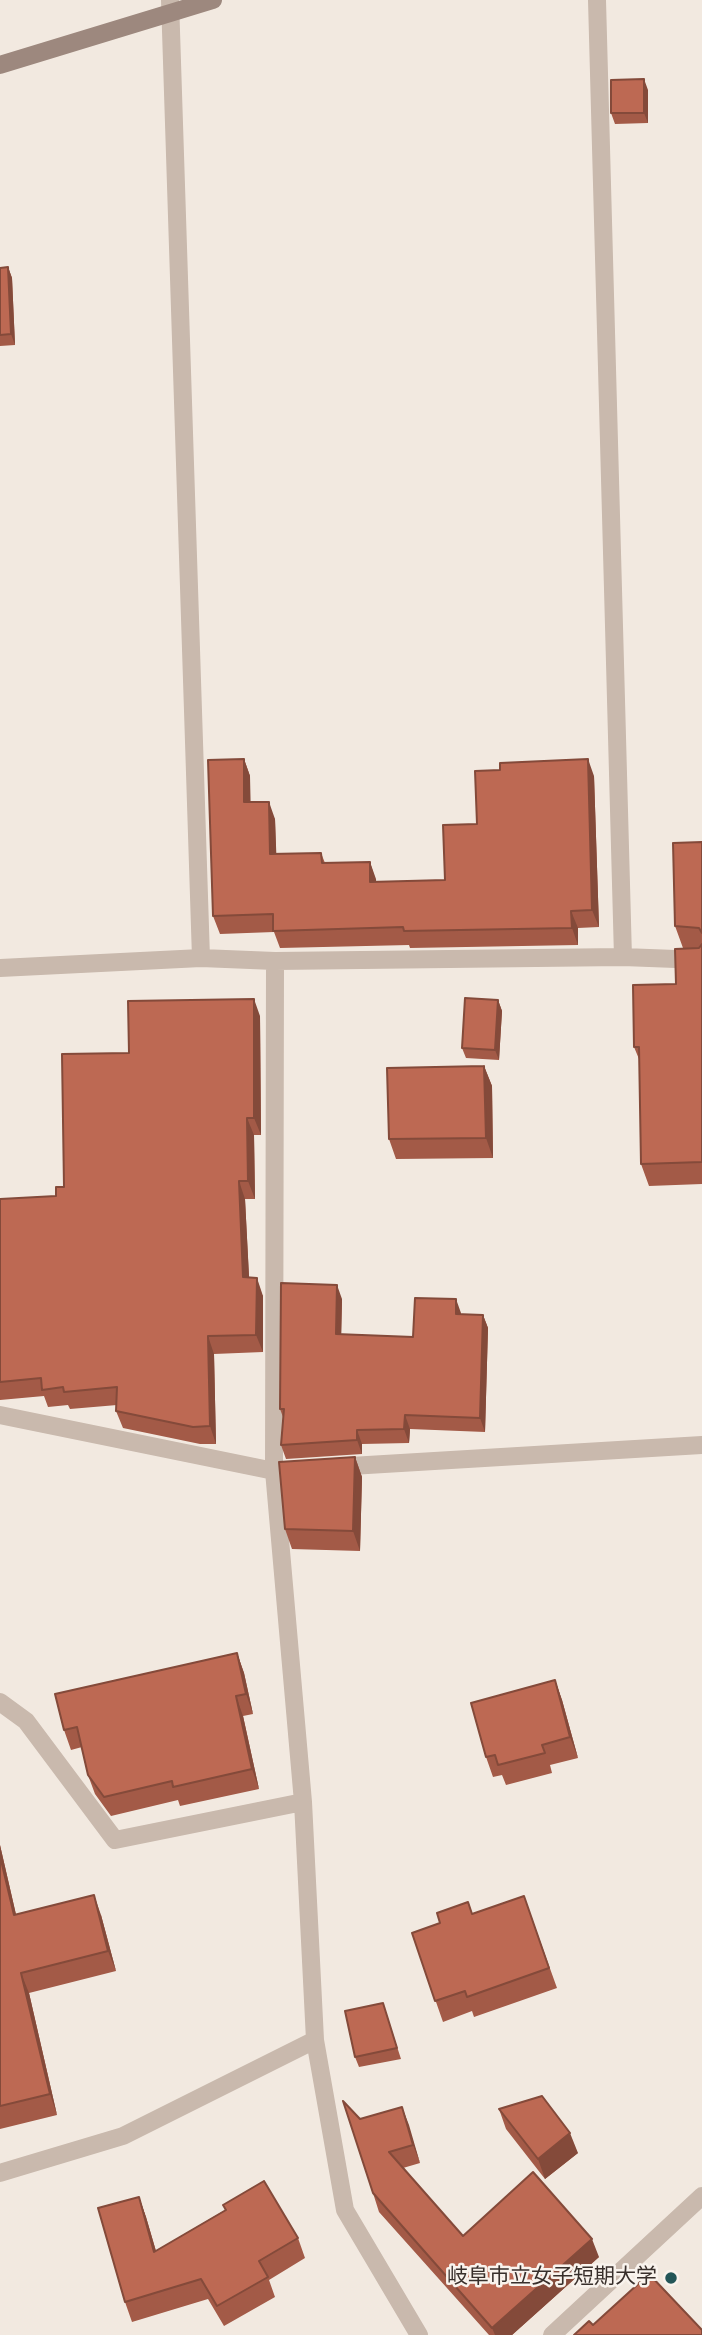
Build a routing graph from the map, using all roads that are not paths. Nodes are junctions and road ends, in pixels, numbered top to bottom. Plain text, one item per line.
1 (213, 0) edge
2 (597, 0) edge
3 (171, 7) edge
4 (0, 65) edge
5 (623, 957) junction
6 (201, 958) junction
7 (702, 960) edge
8 (275, 961) junction
9 (0, 968) edge
10 (0, 1415) edge
11 (702, 1445) edge
12 (274, 1471) junction
13 (0, 1702) edge
14 (303, 1802) junction
15 (315, 2040) junction
16 (0, 2173) edge
17 (702, 2196) edge
18 (419, 2335) edge
19 (552, 2335) edge

1 - 3 main road
2 - 5 street
3 - 4 main road
3 - 6 street
5 - 7 street
5 - 8 street
6 - 8 street
6 - 9 street
8 - 12 street
10 - 12 street
11 - 12 street
12 - 14 street
13 - 14 street
14 - 15 street
15 - 16 street
15 - 18 street
17 - 19 street

